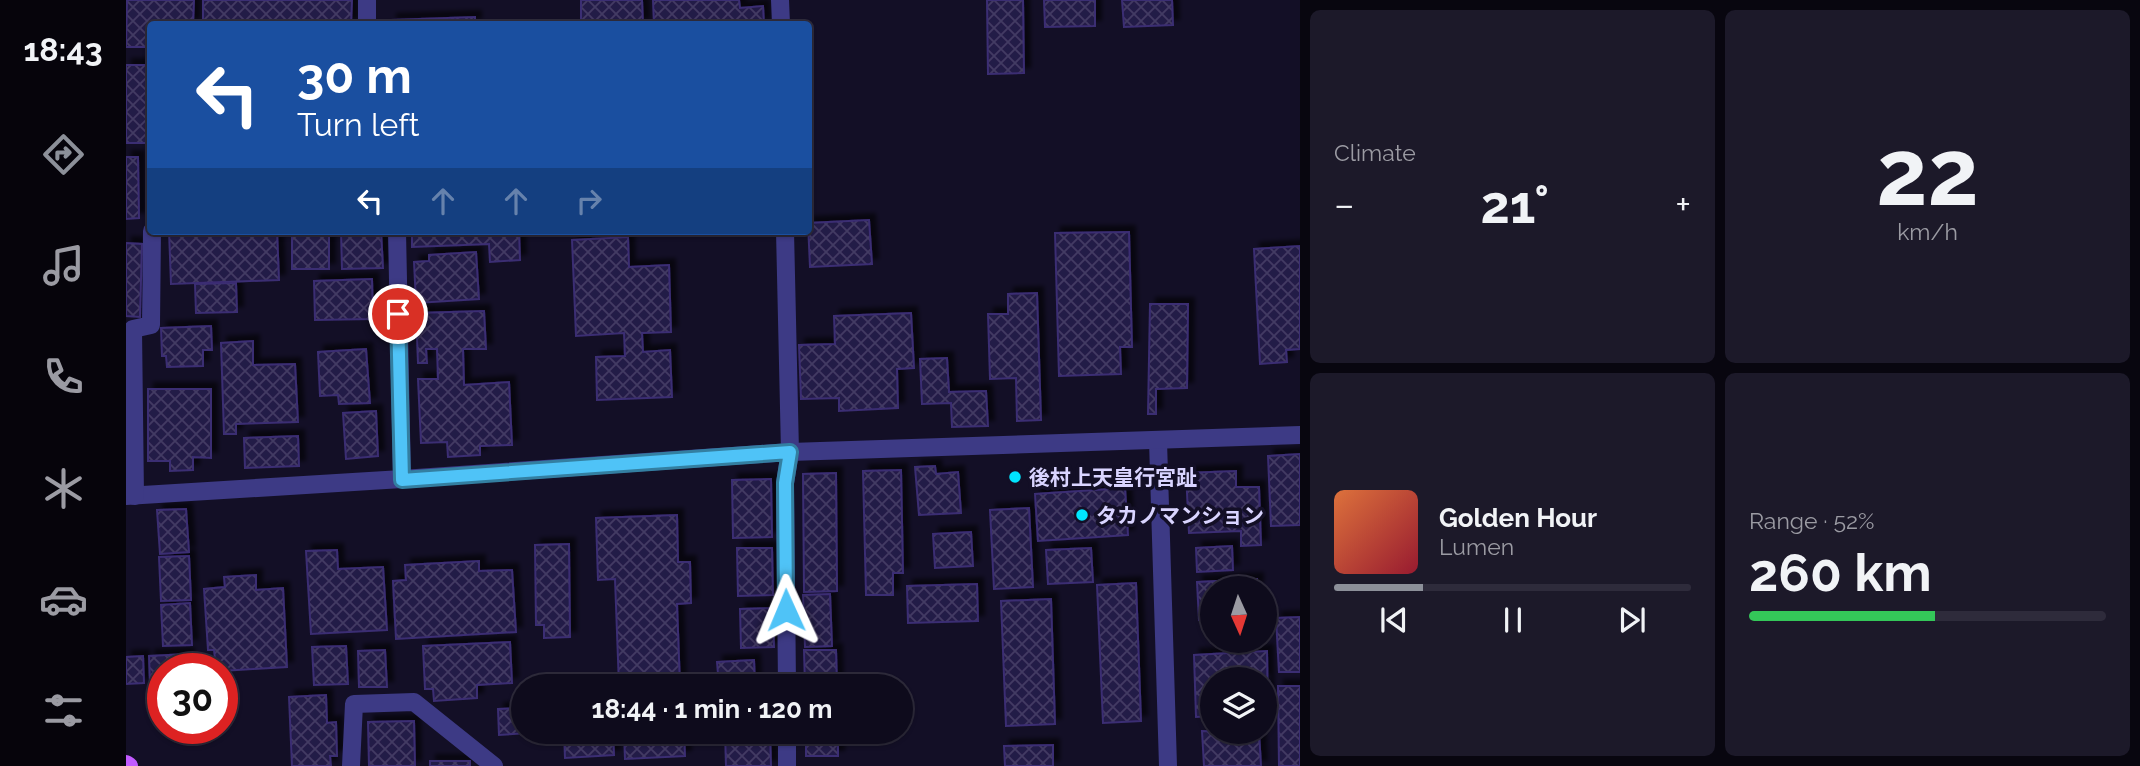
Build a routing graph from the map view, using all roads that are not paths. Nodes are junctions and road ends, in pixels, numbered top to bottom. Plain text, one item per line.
1 (367, 0) edge
2 (780, 0) edge
3 (367, 21) edge
4 (781, 21) edge
5 (152, 235) edge
6 (397, 235) edge
7 (785, 235) edge
8 (1300, 435) edge
9 (1158, 441) junction
10 (790, 452) junction
11 (402, 480) junction
12 (130, 496) edge
13 (787, 674) edge
14 (787, 744) edge
15 (351, 766) edge
16 (494, 766) edge
17 (787, 766) edge
18 (1168, 766) edge

1 - 3 street
2 - 4 street
5 - 12 street
6 - 11 street
7 - 10 street
8 - 9 street
9 - 10 street
9 - 18 street
10 - 11 street
10 - 13 street
11 - 12 street
14 - 17 street
15 - 16 street

